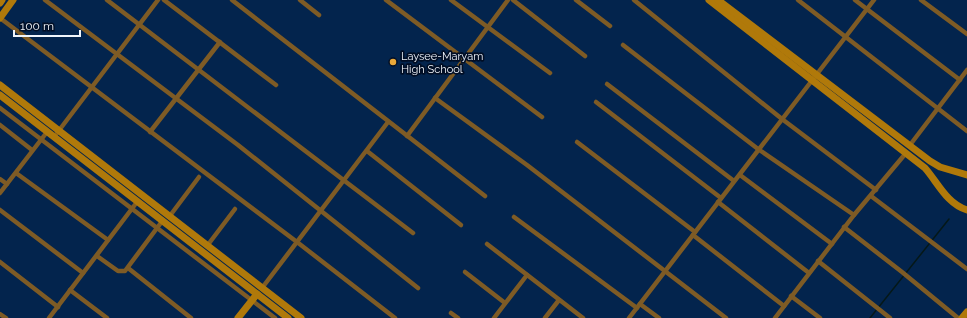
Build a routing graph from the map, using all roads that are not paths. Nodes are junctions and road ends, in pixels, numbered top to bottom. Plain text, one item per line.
1 (2, 0) edge
2 (13, 0) edge
3 (45, 0) edge
4 (107, 0) edge
5 (158, 0) edge
6 (164, 0) edge
7 (232, 0) edge
8 (300, 0) edge
9 (386, 0) edge
10 (451, 0) edge
11 (508, 0) edge
12 (514, 0) edge
13 (576, 0) edge
14 (634, 0) edge
15 (645, 0) edge
16 (709, 0) edge
17 (718, 0) edge
18 (798, 0) edge
19 (855, 0) edge
20 (874, 0) edge
21 (921, 0) edge
22 (0, 3) edge
23 (641, 5) junction
24 (867, 9) junction
25 (319, 15) dead end
26 (0, 18) edge
27 (140, 24) junction
28 (610, 26) dead end
29 (488, 28) junction
30 (967, 34) edge
31 (845, 37) junction
32 (220, 42) junction
33 (623, 45) dead end
34 (118, 55) junction
35 (585, 56) dead end
36 (464, 59) junction
37 (199, 69) junction
38 (967, 70) edge
39 (550, 73) dead end
40 (814, 77) junction
41 (960, 80) junction
42 (607, 84) dead end
43 (0, 85) edge
44 (276, 85) dead end
45 (92, 86) junction
46 (0, 95) edge
47 (435, 98) junction
48 (176, 99) junction
49 (596, 102) dead end
50 (0, 108) edge
51 (938, 109) junction
52 (542, 117) dead end
53 (782, 119) junction
54 (388, 122) junction
55 (0, 125) edge
56 (967, 131) edge
57 (47, 132) junction
58 (150, 132) junction
59 (56, 134) junction
60 (407, 136) junction
61 (41, 140) junction
62 (577, 142) dead end
63 (910, 144) junction
64 (32, 150) junction
65 (758, 150) junction
66 (367, 151) junction
67 (906, 153) junction
68 (16, 173) junction
69 (740, 175) junction
70 (967, 175) edge
71 (199, 177) dead end
72 (0, 178) edge
73 (344, 181) junction
74 (734, 181) junction
75 (7, 184) junction
76 (876, 190) junction
77 (0, 193) edge
78 (485, 196) dead end
79 (871, 196) junction
80 (720, 200) junction
81 (138, 202) junction
82 (133, 208) junction
83 (235, 209) dead end
84 (0, 210) edge
85 (967, 210) edge
86 (321, 211) junction
87 (854, 215) junction
88 (514, 217) dead end
89 (166, 218) junction
90 (461, 225) dead end
91 (844, 227) junction
92 (157, 228) junction
93 (413, 233) dead end
94 (694, 234) junction
95 (108, 240) junction
96 (297, 242) junction
97 (487, 244) dead end
98 (832, 244) junction
99 (207, 246) junction
100 (97, 256) junction
101 (217, 259) junction
102 (0, 262) edge
103 (818, 262) junction
104 (128, 268) junction
105 (236, 268) junction
106 (967, 269) edge
107 (465, 272) dead end
108 (664, 272) junction
109 (83, 273) junction
110 (809, 273) junction
111 (231, 274) junction
112 (527, 275) junction
113 (418, 288) dead end
114 (70, 290) junction
115 (257, 294) junction
116 (792, 296) junction
117 (559, 300) junction
118 (505, 303) junction
119 (638, 306) junction
120 (784, 306) junction
121 (58, 307) junction
122 (967, 312) edge
123 (451, 313) dead end
124 (0, 314) edge
125 (6, 318) edge
126 (49, 318) edge
127 (107, 318) edge
128 (191, 318) edge
129 (238, 318) edge
130 (275, 318) edge
131 (288, 318) edge
132 (301, 318) edge
133 (395, 318) edge
134 (458, 318) edge
135 (494, 318) edge
136 (545, 318) edge
137 (584, 318) edge
138 (629, 318) edge
139 (659, 318) edge
140 (726, 318) edge
141 (775, 318) edge
142 (820, 318) edge
143 (890, 318) edge
144 (958, 318) edge
145 (962, 318) edge

1 - 22 main road
2 - 26 main road
3 - 34 street
4 - 27 street
5 - 27 street
6 - 32 street
7 - 54 street
8 - 25 street
9 - 36 street
10 - 29 street
11 - 29 street
12 - 35 street
13 - 28 street
14 - 23 street
15 - 23 street
16 - 40 main road
17 - 40 main road
18 - 31 street
19 - 24 street
20 - 24 street
21 - 30 street
23 - 53 street
24 - 31 street
24 - 41 street
26 - 45 street
27 - 34 street
27 - 37 street
29 - 36 street
29 - 39 street
31 - 40 street
31 - 51 street
32 - 37 street
32 - 44 street
33 - 65 street
34 - 45 street
34 - 48 street
36 - 47 street
36 - 52 street
37 - 48 street
37 - 73 street
38 - 41 street
40 - 53 street
40 - 63 main road
40 - 67 main road
41 - 51 street
42 - 74 street
43 - 59 main road
45 - 58 street
45 - 59 street
46 - 57 main road
47 - 60 street
47 - 108 street
48 - 58 street
48 - 86 street
49 - 80 street
50 - 61 street
51 - 56 street
51 - 63 street
53 - 65 street
53 - 76 street
54 - 60 street
54 - 66 street
55 - 64 street
57 - 59 main road
57 - 61 street
58 - 96 street
59 - 81 main road
59 - 89 main road
60 - 78 street
61 - 64 street
61 - 82 street
62 - 94 street
63 - 70 main road
64 - 68 street
65 - 69 street
65 - 87 street
66 - 73 street
66 - 90 street
67 - 76 street
67 - 85 main road
68 - 75 street
68 - 95 street
69 - 74 street
69 - 98 street
71 - 89 street
72 - 75 street
73 - 86 street
73 - 93 street
74 - 80 street
75 - 77 street
76 - 79 street
79 - 87 street
79 - 106 street
80 - 94 street
80 - 110 street
81 - 82 street
81 - 89 main road
82 - 92 street
82 - 95 street
83 - 99 street
84 - 109 street
86 - 96 street
86 - 113 street
87 - 91 street
88 - 119 street
89 - 92 street
89 - 99 main road
89 - 101 main road
91 - 98 street
91 - 144 street
92 - 104 street
92 - 115 street
94 - 108 street
94 - 120 street
95 - 100 street
96 - 115 street
96 - 133 street
97 - 112 street
98 - 103 street
99 - 101 main road
100 - 104 street
100 - 109 street
101 - 105 main road
101 - 111 main road
102 - 121 street
103 - 110 street
103 - 143 street
104 - 128 street
105 - 111 main road
105 - 115 main road
107 - 118 street
108 - 119 street
108 - 140 street
109 - 114 street
110 - 116 street
111 - 115 main road
112 - 117 street
112 - 118 street
114 - 121 street
114 - 127 street
115 - 129 main road
115 - 130 street
115 - 131 main road
115 - 132 main road
116 - 120 street
116 - 142 street
117 - 136 street
117 - 137 street
118 - 135 street
119 - 138 street
119 - 139 street
120 - 141 street
121 - 126 street
122 - 145 main road
123 - 134 street
124 - 125 street

